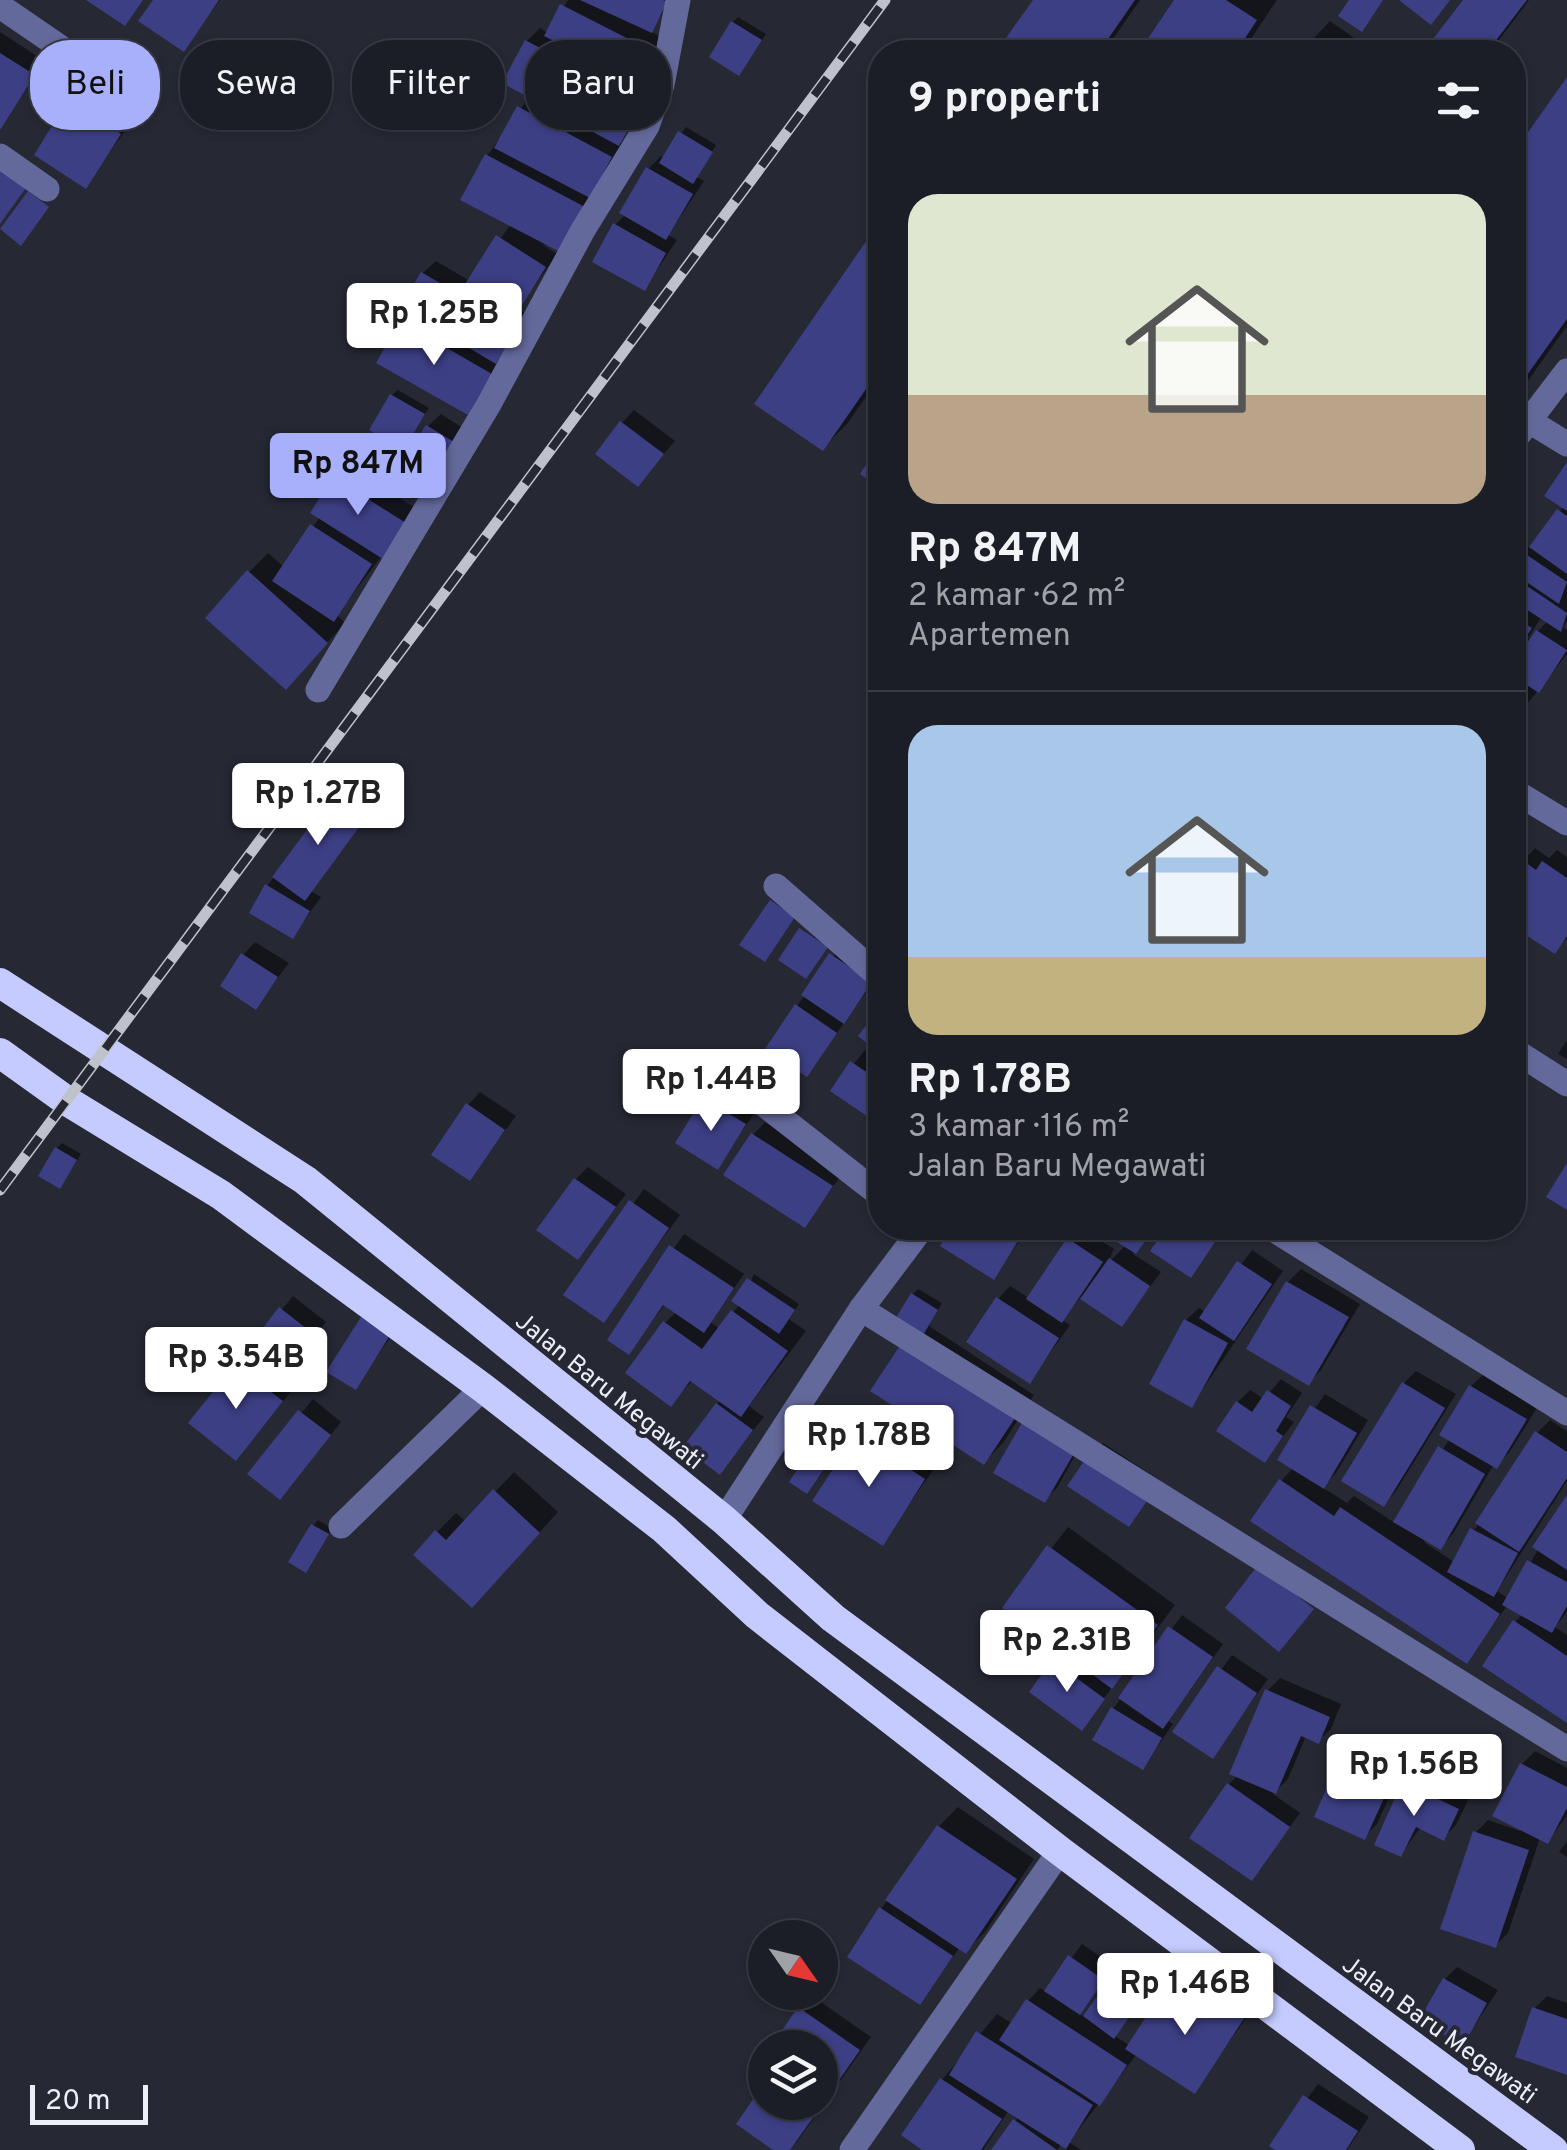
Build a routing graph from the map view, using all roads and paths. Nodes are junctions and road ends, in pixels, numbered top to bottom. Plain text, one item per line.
1 (678, 0) edge
2 (0, 6) edge
3 (50, 40) edge
4 (0, 156) edge
5 (47, 189) dead end
6 (1567, 371) edge
7 (1529, 421) junction
8 (1526, 425) edge
9 (1567, 444) edge
10 (318, 690) dead end
11 (1526, 798) edge
12 (1567, 823) edge
13 (776, 886) dead end
14 (868, 966) edge
15 (0, 983) edge
16 (0, 1053) edge
17 (1526, 1059) edge
18 (738, 1084) dead end
19 (1567, 1084) edge
20 (868, 1186) edge
21 (913, 1240) edge
22 (1290, 1240) edge
23 (860, 1309) junction
24 (483, 1388) junction
25 (1567, 1412) edge
26 (724, 1520) junction
27 (340, 1526) dead end
28 (1567, 1749) edge
29 (1060, 1851) junction
30 (854, 2149) edge
31 (1460, 2150) edge
32 (1553, 2150) edge

1 - 10 street
2 - 3 street
4 - 5 street
6 - 7 street
7 - 8 street
7 - 9 street
11 - 12 street
13 - 14 street
15 - 26 highway, Jalan Baru Megawati
16 - 24 highway
17 - 19 street
18 - 20 street
21 - 23 street
22 - 25 street
23 - 26 street
23 - 28 street
24 - 27 street
24 - 29 highway
26 - 32 highway, Jalan Baru Megawati
29 - 30 street
29 - 31 highway

